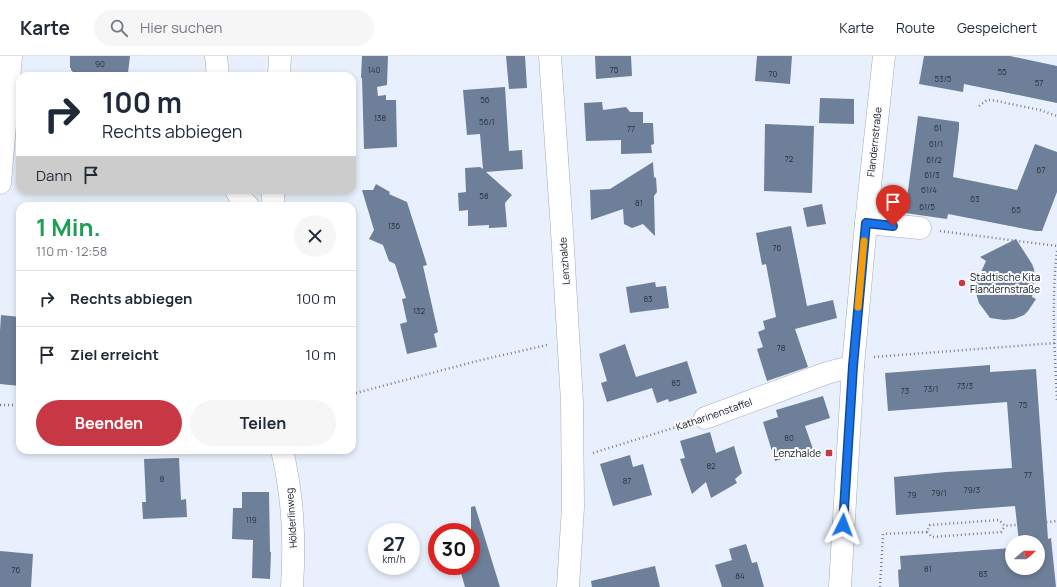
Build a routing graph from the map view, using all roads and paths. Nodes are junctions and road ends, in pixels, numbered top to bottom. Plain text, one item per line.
1 (11, 56) edge
2 (216, 56) edge
3 (280, 56) edge
4 (550, 56) edge
5 (884, 56) edge
6 (218, 72) edge
7 (279, 72) edge
8 (979, 106) dead end
9 (1057, 116) edge
10 (0, 183) edge
11 (866, 223) junction
12 (920, 228) joint
13 (1057, 246) edge
14 (1057, 251) edge
15 (569, 340) junction
16 (1056, 344) edge
17 (854, 362) junction
18 (356, 393) edge
19 (1057, 402) edge
20 (0, 405) edge
21 (16, 405) edge
22 (705, 418) joint
23 (283, 454) edge
24 (573, 457) junction
25 (1057, 521) edge
26 (1005, 526) junction
27 (927, 532) junction
28 (292, 587) edge
29 (568, 587) edge
30 (840, 587) edge
31 (880, 587) edge

1 - 10 street
2 - 6 street
3 - 7 street
4 - 15 street, Lenzhalde
5 - 11 street, Flandernstraße
8 - 9 path
11 - 12 street
11 - 17 street, Flandernstraße
12 - 13 path
14 - 16 path
15 - 18 path
15 - 24 street, Lenzhalde
16 - 17 path
16 - 19 path
17 - 22 street, Katharinenstaffel
17 - 30 street, Flandernstraße
20 - 21 path
22 - 24 path, Katharinenstaffel
23 - 28 street, Hölderlinweg
24 - 29 street, Lenzhalde
25 - 26 path
26 - 27 path
26 - 27 path
27 - 31 path

